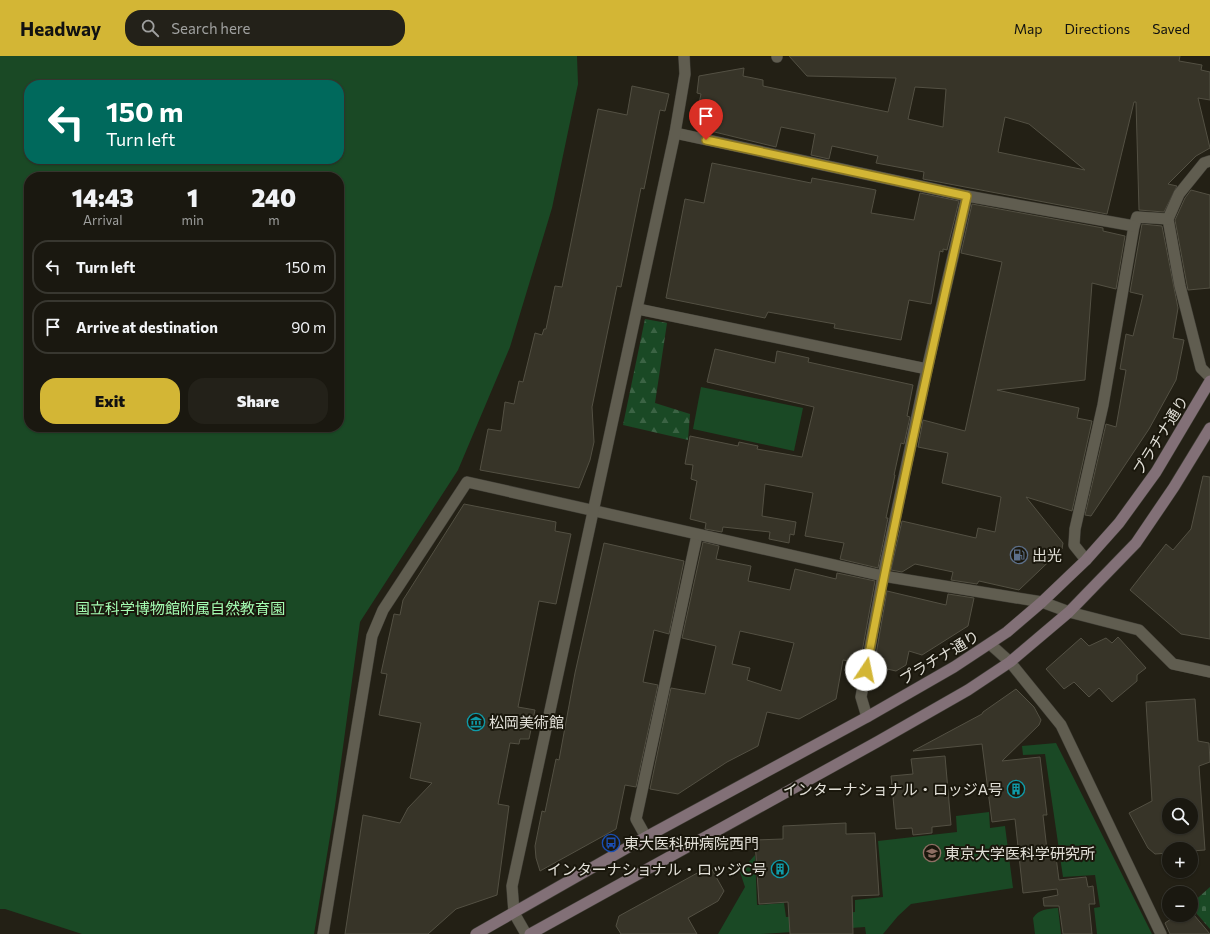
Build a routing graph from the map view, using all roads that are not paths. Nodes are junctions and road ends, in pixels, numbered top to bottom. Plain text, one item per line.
1 (684, 56) edge
2 (675, 133) junction
3 (1210, 160) edge
4 (967, 196) junction
5 (1168, 219) junction
6 (1134, 226) junction
7 (638, 309) junction
8 (927, 369) junction
9 (1210, 377) edge
10 (1210, 381) edge
11 (1210, 428) edge
12 (594, 512) junction
13 (697, 535) junction
14 (1086, 560) junction
15 (883, 576) junction
16 (1042, 602) junction
17 (1069, 612) junction
18 (990, 644) junction
19 (1010, 662) junction
20 (1210, 672) edge
21 (867, 717) junction
22 (646, 837) junction
23 (514, 913) junction
24 (323, 934) edge
25 (476, 934) edge
26 (526, 934) edge
27 (530, 934) edge
28 (1161, 934) edge

1 - 2 street
2 - 4 street
2 - 7 street
3 - 5 street
4 - 6 street
4 - 8 street
5 - 6 street
5 - 9 street
6 - 14 street
7 - 8 street
7 - 12 street
8 - 15 street
10 - 14 main road, プラチナ通り
11 - 17 main road
12 - 13 street
12 - 23 street
12 - 24 street
13 - 15 street
13 - 22 street
14 - 16 main road, プラチナ通り
15 - 16 street
15 - 21 street
16 - 17 street
16 - 18 main road, プラチナ通り
17 - 19 main road
17 - 20 street
18 - 19 street
18 - 21 main road, プラチナ通り
19 - 27 main road
19 - 28 street
21 - 22 main road, プラチナ通り
22 - 23 main road, プラチナ通り
23 - 25 main road, プラチナ通り
23 - 26 street

